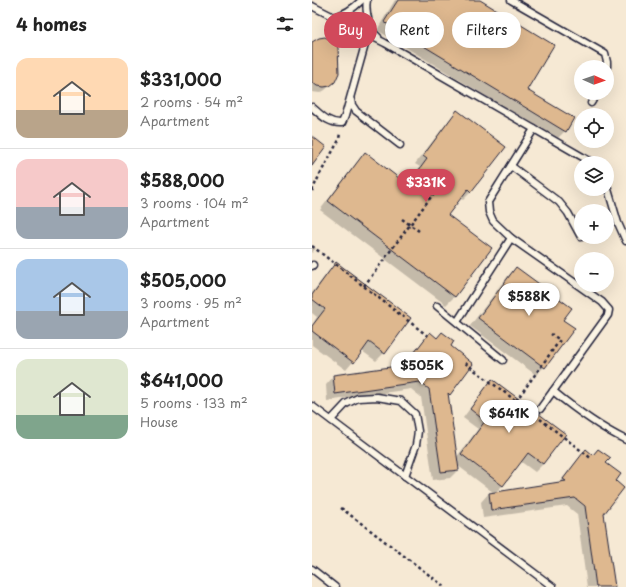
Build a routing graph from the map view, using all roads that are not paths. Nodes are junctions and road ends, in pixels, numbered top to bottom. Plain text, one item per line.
1 (362, 0) edge
2 (367, 0) edge
3 (511, 0) edge
4 (312, 6) edge
5 (324, 12) edge
6 (348, 12) edge
7 (377, 39) edge
8 (385, 43) joint
9 (364, 48) edge
10 (394, 48) edge
11 (606, 60) edge
12 (351, 96) junction
13 (593, 100) edge
14 (592, 103) dead end
15 (312, 108) edge
16 (534, 129) junction
17 (400, 145) dead end
18 (581, 156) edge
19 (511, 166) junction
20 (610, 196) edge
21 (574, 224) edge
22 (511, 238) junction
23 (626, 241) edge
24 (437, 306) dead end
25 (457, 322) junction
26 (503, 360) dead end
27 (553, 391) junction
28 (312, 406) edge
29 (540, 409) dead end
30 (331, 420) junction
31 (626, 440) edge
32 (405, 476) junction
33 (312, 569) edge
34 (335, 587) edge
35 (553, 587) edge

1 - 6 lane
2 - 8 lane
3 - 11 lane
4 - 5 lane
7 - 8 lane
9 - 12 lane
10 - 16 lane
12 - 15 lane
12 - 17 lane
13 - 14 lane
16 - 18 lane
16 - 19 lane
19 - 21 lane
19 - 22 lane
20 - 23 lane
22 - 25 lane
22 - 27 lane
24 - 25 lane
25 - 26 lane
27 - 29 lane
27 - 31 lane
28 - 30 lane
30 - 32 lane
30 - 32 lane
32 - 35 lane
33 - 34 lane

